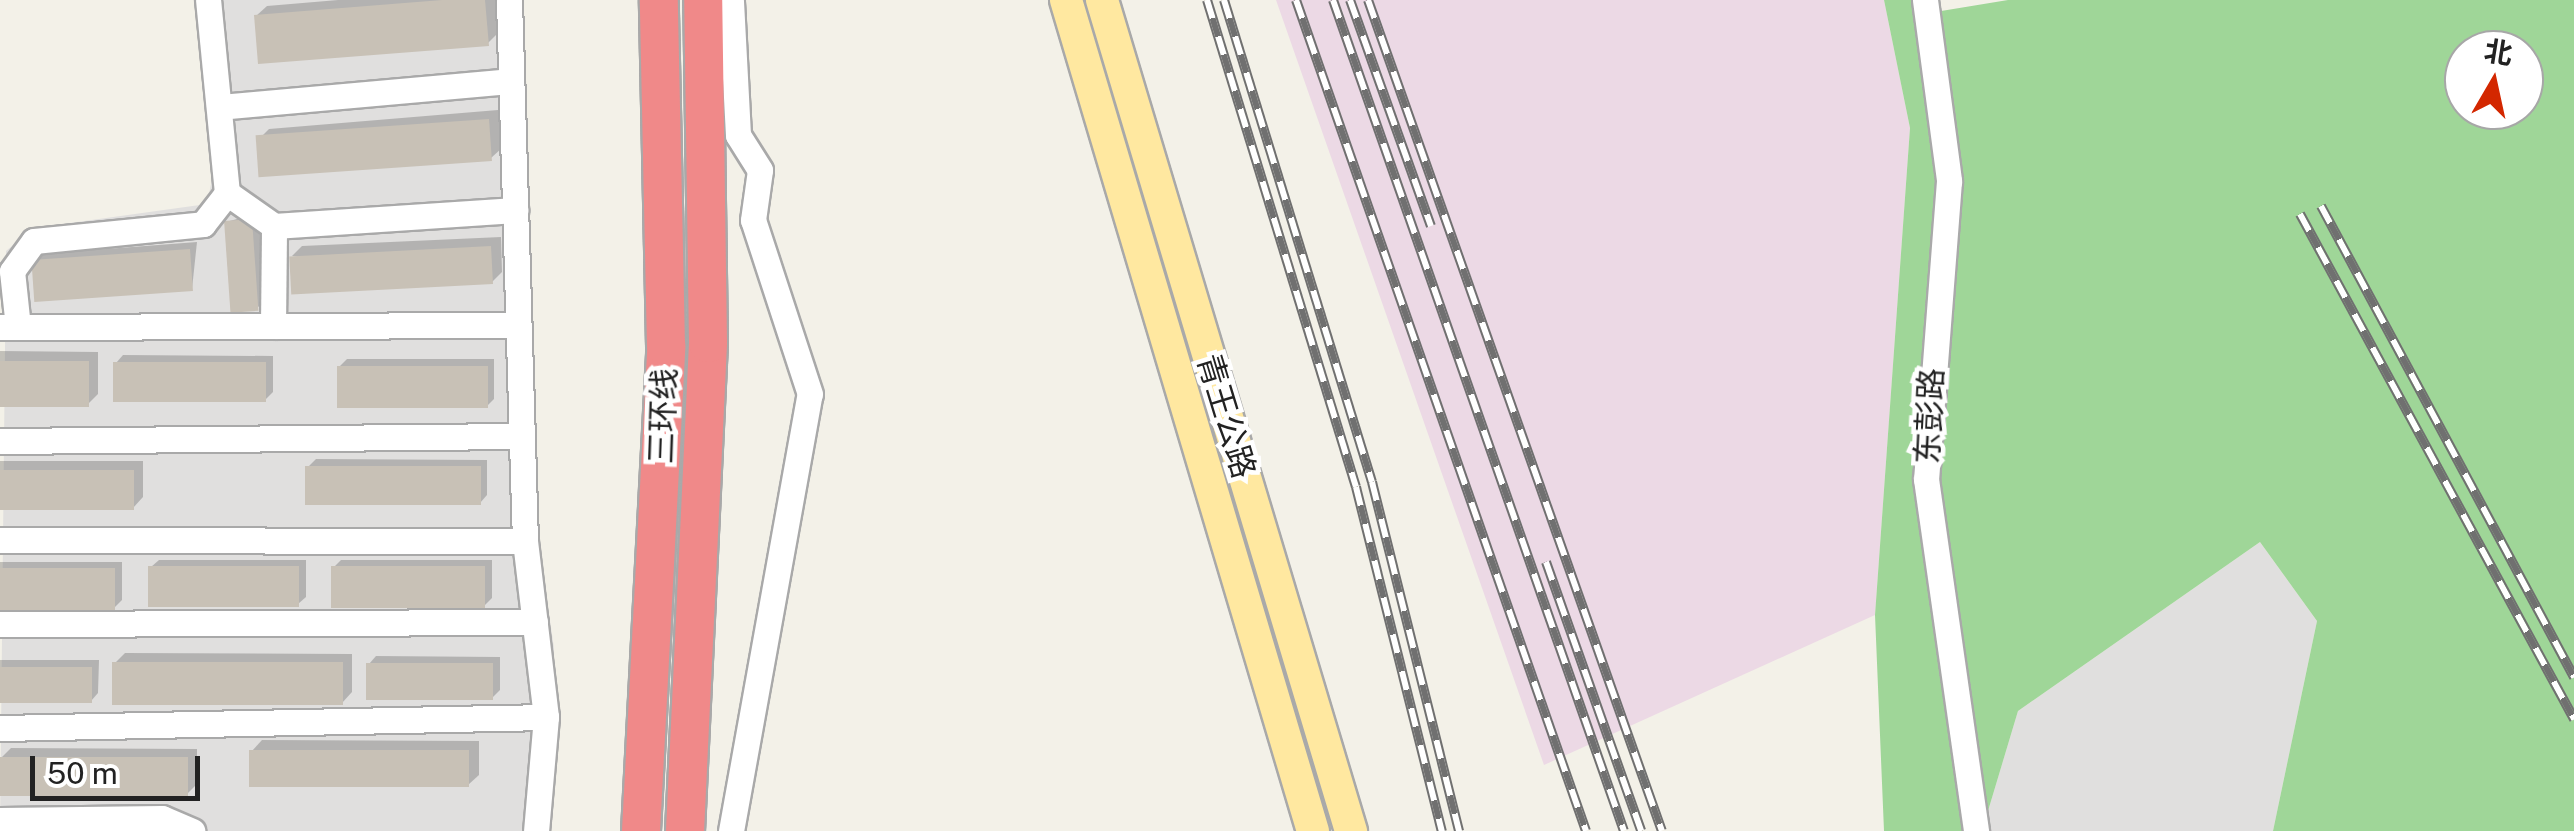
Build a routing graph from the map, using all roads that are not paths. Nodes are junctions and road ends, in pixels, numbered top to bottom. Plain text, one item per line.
1 (208, 0) edge
2 (508, 0) edge
3 (659, 0) edge
4 (704, 0) edge
5 (731, 0) edge
6 (1066, 0) edge
7 (1102, 0) edge
8 (1925, 0) edge
9 (511, 81) junction
10 (218, 107) junction
11 (227, 194) junction
12 (515, 210) junction
13 (274, 226) junction
14 (518, 325) junction
15 (273, 326) junction
16 (9, 327) edge
17 (522, 436) junction
18 (0, 441) edge
19 (0, 540) edge
20 (524, 542) junction
21 (536, 622) junction
22 (0, 624) edge
23 (546, 716) junction
24 (0, 728) edge
25 (0, 820) edge
26 (192, 831) edge
27 (536, 831) edge
28 (641, 831) edge
29 (684, 831) edge
30 (731, 831) edge
31 (1313, 831) edge
32 (1351, 831) edge
33 (1976, 831) edge

1 - 10 street
2 - 9 street
3 - 28 highway, 三环线
4 - 29 highway, 三环线
5 - 30 street
6 - 31 main road, 青王公路
7 - 32 main road, 青王公路
8 - 33 street, 东彭路
9 - 10 street
9 - 12 street
10 - 11 street
11 - 13 street
11 - 16 street
12 - 13 street
12 - 14 street
13 - 15 street
14 - 15 street
14 - 17 street
15 - 16 street
17 - 18 street
17 - 20 street
19 - 20 street
20 - 21 street
21 - 22 street
21 - 23 street
23 - 24 street
23 - 27 street
25 - 26 street

